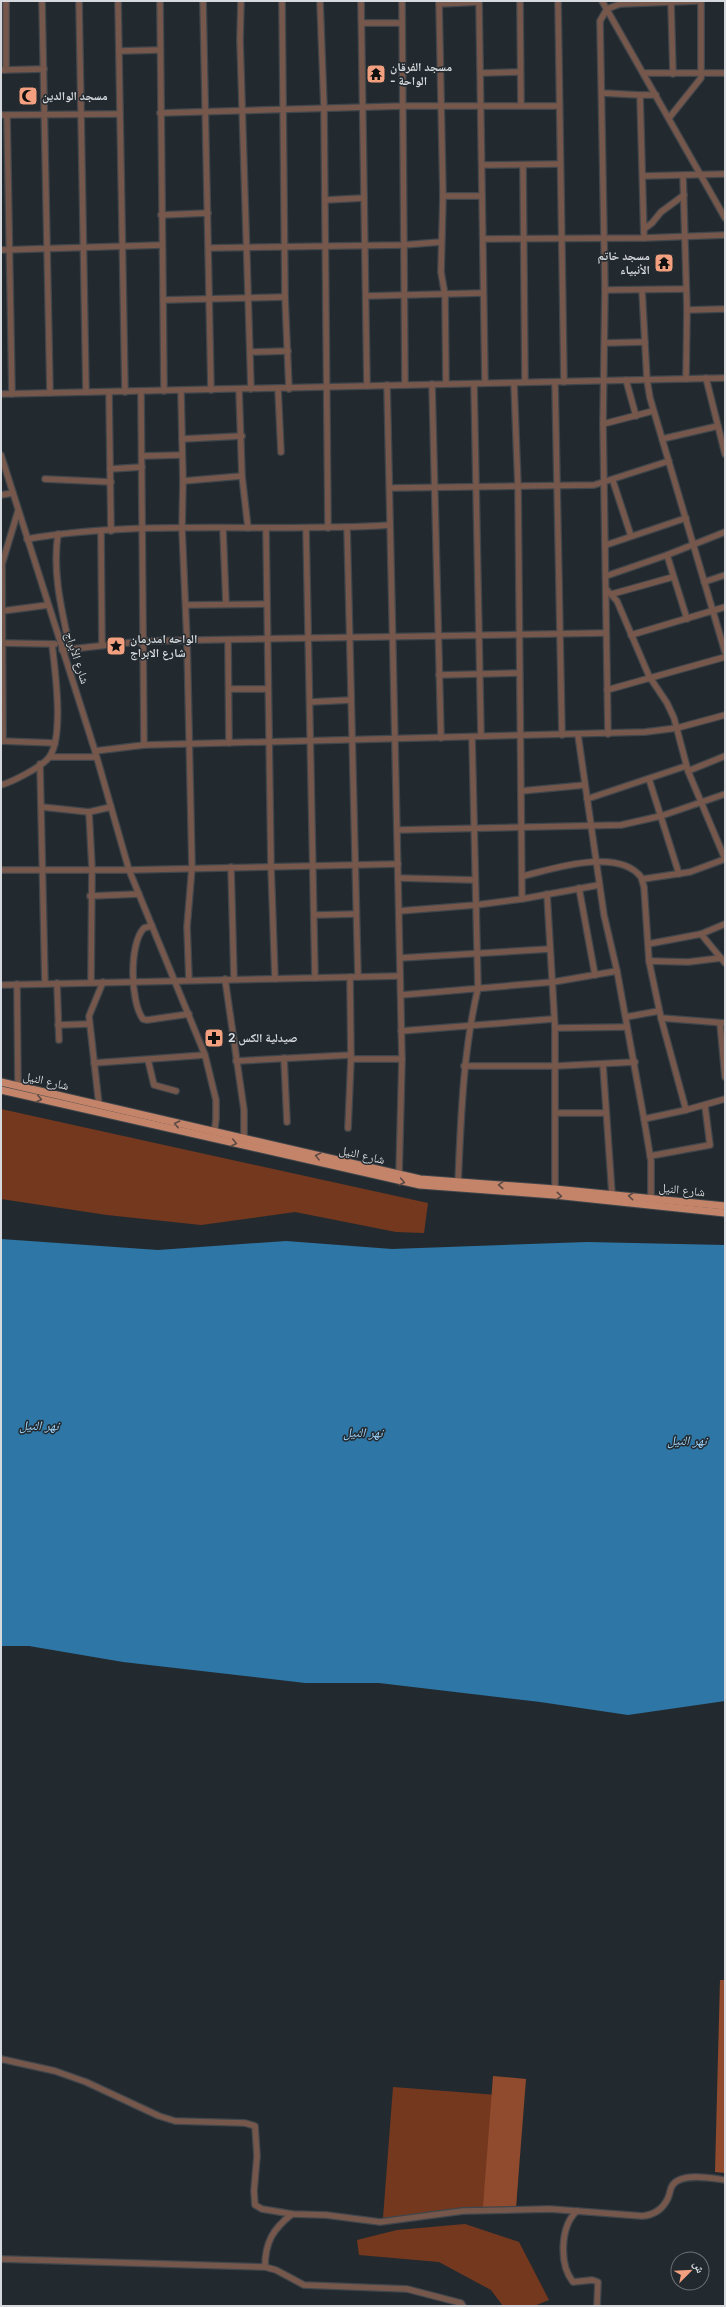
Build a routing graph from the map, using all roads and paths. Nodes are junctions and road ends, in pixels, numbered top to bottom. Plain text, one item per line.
1 (6, 1) edge
2 (42, 1) edge
3 (80, 1) edge
4 (118, 1) edge
5 (160, 1) edge
6 (203, 1) edge
7 (241, 1) edge
8 (282, 1) edge
9 (320, 1) edge
10 (361, 1) edge
11 (402, 1) edge
12 (520, 1) edge
13 (558, 1) edge
14 (602, 1) edge
15 (697, 1) edge
16 (701, 1) edge
17 (439, 2) edge
18 (479, 2) edge
19 (671, 2) junction
20 (607, 10) junction
21 (362, 23) junction
22 (402, 23) junction
23 (159, 50) junction
24 (120, 51) junction
25 (44, 69) junction
26 (3, 70) edge
27 (520, 72) junction
28 (725, 72) edge
29 (482, 73) junction
30 (644, 73) junction
31 (702, 73) junction
32 (673, 74) junction
33 (602, 93) junction
34 (640, 95) junction
35 (656, 95) junction
36 (442, 105) junction
37 (404, 106) junction
38 (482, 106) junction
39 (521, 106) junction
40 (559, 106) junction
41 (364, 107) junction
42 (324, 108) junction
43 (283, 109) junction
44 (244, 110) junction
45 (160, 112) junction
46 (205, 112) junction
47 (82, 114) junction
48 (120, 114) junction
49 (4, 115) edge
50 (44, 115) junction
51 (669, 118) junction
52 (559, 164) junction
53 (482, 165) junction
54 (523, 165) junction
55 (725, 174) edge
56 (683, 175) junction
57 (700, 175) junction
58 (643, 176) junction
59 (684, 194) junction
60 (443, 196) junction
61 (482, 196) junction
62 (364, 198) junction
63 (325, 200) junction
64 (208, 213) junction
65 (161, 215) junction
66 (725, 218) edge
67 (644, 229) junction
68 (725, 235) edge
69 (686, 237) junction
70 (561, 238) junction
71 (604, 238) junction
72 (644, 238) junction
73 (483, 239) junction
74 (523, 239) junction
75 (441, 242) junction
76 (162, 245) junction
77 (325, 245) junction
78 (365, 245) junction
79 (404, 245) junction
80 (123, 246) junction
81 (286, 246) junction
82 (84, 248) junction
83 (208, 248) junction
84 (246, 248) junction
85 (47, 249) junction
86 (1, 250) edge
87 (9, 250) junction
88 (686, 289) junction
89 (605, 290) junction
90 (642, 290) junction
91 (483, 293) junction
92 (445, 295) junction
93 (366, 296) junction
94 (405, 296) junction
95 (285, 297) junction
96 (249, 298) junction
97 (210, 299) junction
98 (162, 300) junction
99 (725, 309) edge
100 (687, 310) junction
101 (645, 342) junction
102 (605, 344) junction
103 (288, 351) junction
104 (250, 352) junction
105 (706, 378) junction
106 (725, 378) edge
107 (686, 379) junction
108 (626, 380) junction
109 (647, 380) junction
110 (605, 381) junction
111 (525, 382) junction
112 (555, 382) junction
113 (564, 382) junction
114 (485, 383) junction
115 (514, 383) junction
116 (432, 384) junction
117 (446, 384) junction
118 (474, 384) junction
119 (387, 385) junction
120 (405, 385) junction
121 (367, 386) junction
122 (326, 387) junction
123 (239, 389) junction
124 (251, 389) junction
125 (278, 389) junction
126 (289, 389) junction
127 (211, 390) junction
128 (141, 391) junction
129 (164, 391) junction
130 (181, 391) junction
131 (86, 392) junction
132 (109, 392) junction
133 (125, 392) junction
134 (50, 393) junction
135 (1, 394) edge
136 (12, 394) junction
137 (653, 411) junction
138 (636, 416) junction
139 (603, 424) junction
140 (718, 426) junction
141 (242, 436) junction
142 (182, 439) junction
143 (662, 439) junction
144 (725, 450) edge
145 (281, 452) dead end
146 (182, 455) junction
147 (142, 456) junction
148 (1, 458) edge
149 (669, 461) junction
150 (142, 467) junction
151 (110, 469) junction
152 (242, 476) junction
153 (45, 479) dead end
154 (184, 481) junction
155 (613, 481) junction
156 (110, 482) junction
157 (605, 483) junction
158 (558, 487) junction
159 (390, 488) junction
160 (435, 488) junction
161 (477, 488) junction
162 (518, 488) junction
163 (13, 494) junction
164 (1, 495) edge
165 (18, 511) junction
166 (686, 518) junction
167 (390, 524) junction
168 (248, 528) junction
169 (306, 528) junction
170 (328, 528) junction
171 (347, 528) junction
172 (182, 529) junction
173 (223, 529) junction
174 (266, 529) junction
175 (101, 530) junction
176 (141, 530) junction
177 (111, 531) junction
178 (725, 532) edge
179 (58, 534) junction
180 (631, 536) junction
181 (27, 539) junction
182 (606, 545) junction
183 (694, 545) junction
184 (667, 556) junction
185 (725, 575) edge
186 (606, 576) junction
187 (673, 577) junction
188 (704, 582) junction
189 (606, 589) junction
190 (612, 594) junction
191 (226, 604) junction
192 (267, 604) junction
193 (48, 605) junction
194 (186, 606) junction
195 (725, 607) edge
196 (2, 611) junction
197 (713, 611) junction
198 (687, 619) junction
199 (605, 633) junction
200 (479, 635) junction
201 (520, 635) junction
202 (561, 635) junction
203 (631, 635) junction
204 (392, 636) junction
205 (439, 636) junction
206 (349, 638) junction
207 (308, 639) junction
208 (228, 640) junction
209 (267, 640) junction
210 (145, 641) junction
211 (187, 641) junction
212 (2, 643) edge
213 (52, 644) junction
214 (102, 645) junction
215 (61, 647) junction
216 (70, 649) junction
217 (725, 652) edge
218 (725, 657) edge
219 (519, 673) junction
220 (439, 675) junction
221 (479, 675) junction
222 (649, 676) junction
223 (229, 689) junction
224 (268, 689) junction
225 (607, 690) junction
226 (351, 700) junction
227 (310, 702) junction
228 (725, 715) edge
229 (677, 728) junction
230 (608, 734) junction
231 (562, 735) junction
232 (578, 735) junction
233 (482, 736) junction
234 (520, 736) junction
235 (472, 737) junction
236 (441, 738) junction
237 (396, 739) junction
238 (352, 740) junction
239 (2, 741) edge
240 (310, 741) junction
241 (269, 742) junction
242 (55, 743) junction
243 (229, 743) junction
244 (189, 744) junction
245 (144, 745) junction
246 (96, 754) junction
247 (725, 756) edge
248 (50, 757) junction
249 (40, 764) junction
250 (687, 769) junction
251 (649, 779) junction
252 (584, 785) junction
253 (1, 786) edge
254 (521, 791) junction
255 (725, 794) edge
256 (587, 799) junction
257 (700, 803) junction
258 (42, 807) junction
259 (111, 807) junction
260 (89, 812) junction
261 (661, 816) junction
262 (475, 827) junction
263 (522, 827) junction
264 (591, 827) junction
265 (398, 830) junction
266 (725, 859) edge
267 (596, 860) junction
268 (398, 864) junction
269 (313, 865) junction
270 (355, 865) junction
271 (271, 866) junction
272 (192, 867) junction
273 (231, 867) junction
274 (92, 868) junction
275 (42, 869) junction
276 (1, 870) edge
277 (129, 870) junction
278 (679, 874) junction
279 (523, 876) junction
280 (398, 878) junction
281 (643, 879) junction
282 (475, 880) junction
283 (599, 885) junction
284 (579, 888) junction
285 (139, 894) junction
286 (547, 894) junction
287 (90, 896) junction
288 (522, 899) junction
289 (476, 905) junction
290 (399, 911) junction
291 (356, 914) junction
292 (314, 915) junction
293 (725, 924) edge
294 (152, 926) junction
295 (701, 934) junction
296 (648, 944) junction
297 (550, 949) junction
298 (477, 954) junction
299 (400, 958) junction
300 (649, 961) junction
301 (724, 962) edge
302 (617, 971) junction
303 (596, 975) junction
304 (400, 976) junction
305 (350, 977) junction
306 (358, 977) junction
307 (274, 978) junction
308 (315, 978) junction
309 (225, 979) junction
310 (234, 979) junction
311 (175, 980) junction
312 (189, 980) junction
313 (132, 981) junction
314 (91, 982) junction
315 (103, 982) junction
316 (553, 982) junction
317 (57, 983) junction
318 (17, 984) junction
319 (45, 984) junction
320 (1, 985) edge
321 (478, 988) junction
322 (401, 995) junction
323 (659, 1011) junction
324 (189, 1014) junction
325 (626, 1017) junction
326 (661, 1018) junction
327 (554, 1019) junction
328 (722, 1023) edge
329 (89, 1024) junction
330 (58, 1025) junction
331 (469, 1026) junction
332 (627, 1027) junction
333 (555, 1028) junction
334 (401, 1030) junction
335 (59, 1040) dead end
336 (205, 1055) junction
337 (351, 1057) junction
338 (284, 1058) junction
339 (402, 1059) junction
340 (148, 1060) junction
341 (236, 1061) junction
342 (635, 1062) junction
343 (94, 1063) junction
344 (603, 1065) junction
345 (464, 1066) junction
346 (556, 1066) junction
347 (725, 1073) edge
348 (1, 1082) edge
349 (18, 1086) junction
350 (1, 1090) edge
351 (176, 1091) dead end
352 (725, 1099) edge
353 (99, 1105) junction
354 (705, 1106) junction
355 (686, 1110) junction
356 (556, 1113) junction
357 (606, 1113) junction
358 (644, 1119) junction
359 (287, 1122) dead end
360 (348, 1128) dead end
361 (214, 1135) junction
362 (244, 1139) junction
363 (650, 1156) junction
364 (399, 1175) junction
365 (458, 1183) junction
366 (555, 1189) junction
367 (612, 1194) junction
368 (651, 1198) junction
369 (725, 1206) edge
370 (725, 1213) edge
371 (1, 2060) edge
372 (725, 2180) edge
373 (577, 2211) junction
374 (292, 2214) junction
375 (1, 2259) edge
376 (265, 2267) junction
377 (460, 2305) edge
378 (597, 2306) edge

1 - 26 street
2 - 25 street
3 - 47 street
4 - 24 street
5 - 23 street
6 - 46 street
7 - 44 street
8 - 43 street
9 - 42 street
10 - 21 street
11 - 22 street
12 - 27 street
13 - 40 street
14 - 20 street
15 - 19 street
16 - 31 street
17 - 18 street
17 - 36 street
18 - 29 street
19 - 20 street
19 - 32 street
20 - 30 street
20 - 33 street
21 - 22 street
21 - 41 street
22 - 37 street
23 - 24 street
23 - 45 street
24 - 48 street
25 - 26 street
25 - 50 street
27 - 29 street
27 - 39 street
28 - 31 street
29 - 38 street
30 - 32 street
30 - 35 street
31 - 32 street
31 - 51 street
33 - 34 street
33 - 71 street
34 - 35 street
34 - 58 street
35 - 51 street
36 - 37 street
36 - 38 street
36 - 60 street
37 - 41 street
37 - 79 street
38 - 39 street
38 - 53 street
39 - 40 street
40 - 52 street
41 - 42 street
41 - 62 street
42 - 43 street
42 - 63 street
43 - 44 street
43 - 81 street
44 - 46 street
44 - 84 street
45 - 46 street
45 - 65 street
46 - 64 street
47 - 48 street
47 - 50 street
47 - 82 street
48 - 80 street
49 - 50 street
49 - 87 street
50 - 85 street
51 - 57 street
52 - 54 street
52 - 70 street
53 - 54 street
53 - 61 street
54 - 74 street
55 - 57 street
56 - 57 street
56 - 58 street
56 - 59 street
57 - 66 street
58 - 67 street
59 - 67 street
59 - 69 street
60 - 61 street
60 - 75 street
61 - 73 street
62 - 63 street
62 - 78 street
63 - 77 street
64 - 65 street
64 - 83 street
65 - 76 street
67 - 72 street
68 - 69 street
69 - 72 street
69 - 88 street
70 - 71 street
70 - 74 street
70 - 113 street
71 - 72 street
71 - 89 street
73 - 74 street
73 - 91 street
74 - 111 street
75 - 79 street
75 - 92 street
76 - 80 street
76 - 98 street
77 - 78 street
77 - 81 street
77 - 122 street
78 - 79 street
78 - 93 street
79 - 94 street
80 - 82 street
80 - 133 street
81 - 84 street
81 - 95 street
82 - 85 street
82 - 131 street
83 - 84 street
83 - 97 street
84 - 96 street
85 - 87 street
85 - 134 street
86 - 87 street
87 - 136 street
88 - 90 street
88 - 100 street
89 - 90 street
89 - 102 street
90 - 101 street
91 - 92 street
91 - 114 street
92 - 94 street
92 - 117 street
93 - 94 street
93 - 121 street
94 - 120 street
95 - 96 street
95 - 103 street
96 - 97 street
96 - 104 street
97 - 98 street
97 - 127 street
98 - 129 street
99 - 100 street
100 - 107 street
101 - 102 street
101 - 109 street
102 - 110 street
103 - 104 street
103 - 126 street
104 - 124 street
105 - 106 street
105 - 107 street
105 - 140 street
107 - 109 street
108 - 109 street
108 - 110 street
108 - 138 street
109 - 137 street
110 - 113 street
110 - 139 street
111 - 112 street
111 - 115 street
112 - 113 street
112 - 158 street
114 - 115 street
114 - 118 street
115 - 162 street
116 - 117 street
116 - 120 street
116 - 160 street
117 - 118 street
118 - 161 street
119 - 120 street
119 - 121 street
119 - 159 street
121 - 122 street
122 - 126 street
122 - 170 street
123 - 124 street
123 - 127 street
123 - 141 street
124 - 125 street
125 - 126 street
125 - 145 street
127 - 130 street
128 - 129 street
128 - 133 street
128 - 147 street
129 - 130 street
130 - 142 street
131 - 132 street
131 - 134 street
132 - 133 street
132 - 151 street
134 - 136 street
135 - 136 street
137 - 138 street
137 - 143 street
138 - 139 street
139 - 157 street
140 - 143 street
140 - 144 street
141 - 142 street
141 - 152 street
142 - 146 street
143 - 149 street
146 - 147 street
146 - 154 street
147 - 150 street
148 - 163 street, شارع الأبراج
149 - 155 street
149 - 166 street
150 - 151 street
150 - 176 street
151 - 156 street
152 - 154 street
152 - 168 street
153 - 156 street
154 - 172 street
155 - 157 street
155 - 180 street
156 - 177 street
157 - 158 street
157 - 182 street
158 - 162 street
158 - 202 street
159 - 160 street
159 - 167 street
160 - 161 street
160 - 205 street
161 - 162 street
161 - 200 street
162 - 201 street
163 - 164 street
163 - 165 street, شارع الأبراج
165 - 181 street, شارع الأبراج
165 - 196 street
166 - 180 street
166 - 183 street
167 - 171 street
167 - 204 street
168 - 173 street
168 - 174 street
169 - 170 street
169 - 174 street
169 - 207 street
170 - 171 street
171 - 206 street
172 - 173 street
172 - 176 street
172 - 194 street
173 - 191 street
174 - 192 street
175 - 177 street
175 - 179 street
175 - 214 street
176 - 177 street
176 - 210 street
178 - 183 street
179 - 181 street
179 - 216 street
180 - 182 street
181 - 193 street, شارع الأبراج
182 - 186 street
183 - 184 street
183 - 188 street
184 - 186 street
184 - 187 street
185 - 188 street
186 - 189 street
187 - 190 street
187 - 198 street
188 - 197 street
189 - 190 street
189 - 199 street
190 - 203 street
191 - 192 street
191 - 194 street
192 - 209 street
193 - 196 street
193 - 215 street, شارع الأبراج
194 - 211 street
195 - 197 street
196 - 212 street
197 - 198 street
197 - 217 street
198 - 203 street
199 - 202 street
199 - 225 street
200 - 201 street
200 - 205 street
200 - 221 street
201 - 202 street
201 - 219 street
202 - 231 street
203 - 222 street
204 - 205 street
204 - 206 street
204 - 237 street
205 - 220 street
206 - 207 street
206 - 226 street
207 - 209 street
207 - 227 street
208 - 209 street
208 - 211 street
208 - 223 street
209 - 224 street
210 - 211 street
210 - 214 street
210 - 245 street
211 - 244 street
212 - 213 street
212 - 239 street
213 - 215 street
213 - 242 street
214 - 216 street
215 - 216 street
215 - 246 street, شارع الأبراج
218 - 222 street
219 - 221 street
219 - 234 street
220 - 221 street
220 - 236 street
221 - 233 street
222 - 225 street
222 - 229 street
223 - 224 street
223 - 243 street
224 - 241 street
225 - 230 street
226 - 227 street
226 - 238 street
227 - 240 street
228 - 229 street
229 - 230 street
229 - 250 street
230 - 232 street
231 - 232 street
231 - 234 street
232 - 252 street
233 - 234 street
233 - 235 street
234 - 254 street
235 - 236 street
235 - 262 street
236 - 237 street
237 - 238 street
237 - 265 street
238 - 240 street
238 - 270 street
239 - 242 street
240 - 241 street
240 - 269 street
241 - 243 street
241 - 271 street
242 - 248 street
243 - 244 street
244 - 245 street
244 - 272 street
245 - 246 street
246 - 248 street
246 - 259 street, شارع الأبراج
247 - 250 street
248 - 249 street
249 - 253 street
249 - 258 street
250 - 251 street
250 - 257 street
251 - 256 street
251 - 261 street
252 - 254 street
252 - 256 street
254 - 263 street
255 - 257 street
256 - 264 street
257 - 261 street
257 - 266 street
258 - 260 street
258 - 275 street
259 - 260 street
259 - 277 street, شارع الأبراج
260 - 274 street
261 - 264 street
261 - 278 street
262 - 263 street
262 - 265 street
262 - 282 street
263 - 264 street
263 - 279 street
264 - 267 street
265 - 268 street
266 - 278 street
267 - 279 street
267 - 281 street
267 - 283 street
268 - 270 street
268 - 280 street
269 - 270 street
269 - 271 street
269 - 292 street
270 - 291 street
271 - 273 street
271 - 307 street
272 - 273 street
272 - 277 street
272 - 312 street
273 - 310 street
274 - 275 street
274 - 277 street
274 - 287 street
275 - 276 street
275 - 319 street
277 - 285 street, شارع الأبراج
278 - 281 street
279 - 288 street
280 - 282 street
280 - 290 street
281 - 296 street
282 - 289 street
283 - 284 street
283 - 302 street
284 - 286 street
284 - 303 street
285 - 287 street
285 - 294 street, شارع الأبراج
286 - 288 street
286 - 297 street
287 - 314 street
288 - 289 street
289 - 290 street
289 - 298 street
290 - 299 street
291 - 292 street
291 - 306 street
292 - 308 street
293 - 295 street
294 - 311 street, شارع الأبراج
294 - 313 street
295 - 296 street
295 - 301 street
296 - 300 street
297 - 298 street
297 - 316 street
298 - 299 street
298 - 321 street
299 - 304 street
300 - 301 street
300 - 323 street
302 - 303 street
302 - 325 street
303 - 316 street
304 - 306 street
304 - 322 street
305 - 306 street
305 - 308 street
305 - 337 street
307 - 308 street
307 - 310 street
309 - 310 street
309 - 312 street
309 - 341 street
311 - 312 street
311 - 313 street
311 - 324 street, شارع الأبراج
313 - 315 street
313 - 324 street
314 - 315 street
314 - 317 street
315 - 329 street
316 - 321 street
316 - 327 street
317 - 319 street
317 - 330 street
318 - 319 street
318 - 320 street
318 - 349 street
321 - 322 street
321 - 331 street
322 - 334 street
323 - 325 street
323 - 326 street
324 - 336 street, شارع الأبراج
325 - 332 street
326 - 328 street
326 - 355 street
327 - 331 street
327 - 333 street
328 - 347 street
329 - 330 street
329 - 343 street
330 - 335 street
331 - 334 street
331 - 345 street
332 - 333 street
332 - 342 street
333 - 346 street
334 - 339 street
336 - 340 street
336 - 361 street, شارع الأبراج
337 - 338 street
337 - 339 street
337 - 360 street
338 - 341 street
338 - 359 street
339 - 364 street
340 - 343 street
340 - 351 street
341 - 362 street
342 - 344 street
342 - 358 street
343 - 353 street
344 - 346 street
344 - 357 street
345 - 346 street
345 - 365 street
346 - 356 street
348 - 349 main road, شارع النيل
349 - 353 main road, شارع النيل
350 -> 361 main road, شارع النيل
352 - 354 street
361 -> 353 main road, شارع النيل
354 - 355 street
354 - 363 street
355 - 358 street
356 - 357 street
356 - 366 street
357 - 367 street
358 - 363 street
361 - 362 main road, شارع النيل
361 -> 370 main road, شارع النيل
364 -> 362 main road, شارع النيل
363 - 368 street
364 - 365 main road, شارع النيل
366 -> 365 main road, شارع النيل
366 - 367 main road, شارع النيل
368 -> 367 main road, شارع النيل
368 - 369 main road, شارع النيل
371 - 374 street
372 - 373 street
373 - 374 street
373 - 378 street
374 - 376 street
375 - 376 street
376 - 377 street

